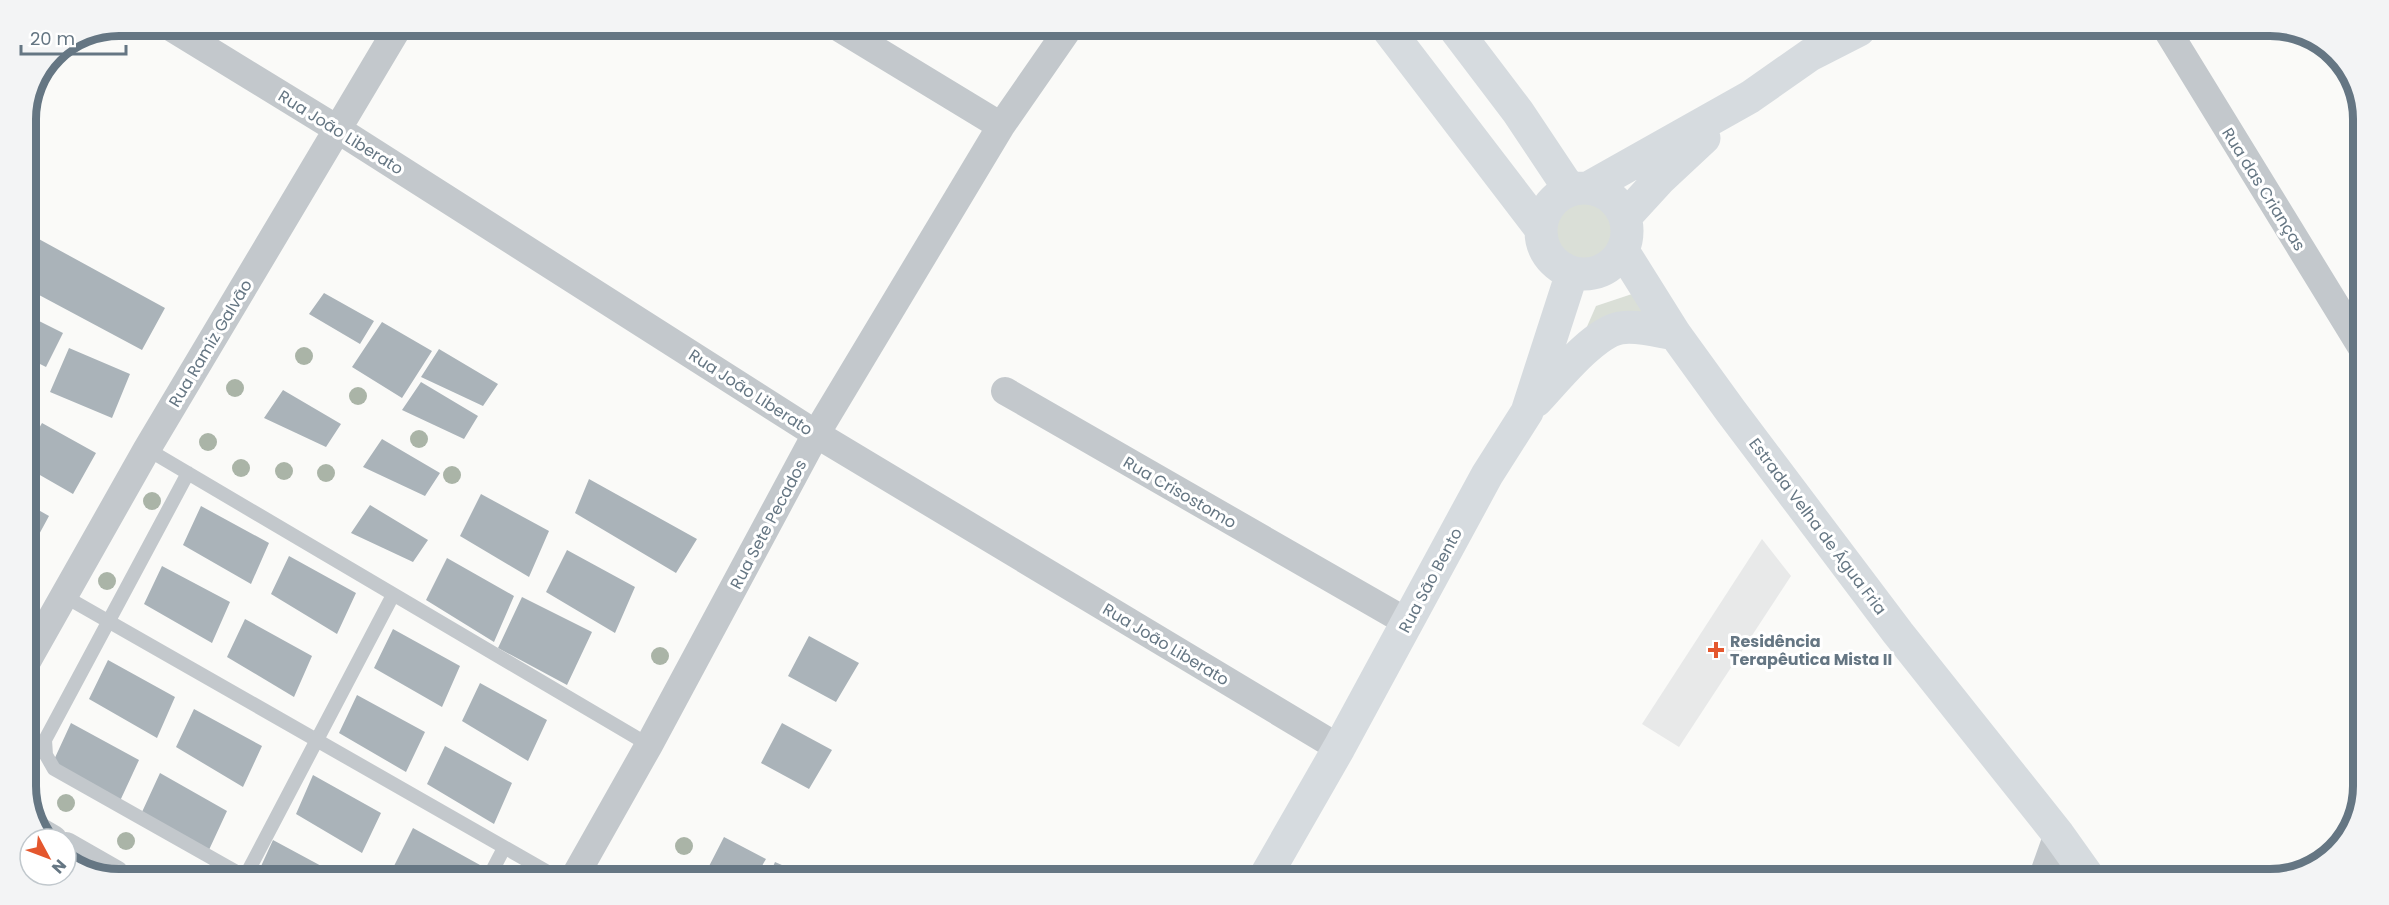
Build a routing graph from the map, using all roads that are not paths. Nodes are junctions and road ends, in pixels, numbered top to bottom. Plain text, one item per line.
1 (185, 36) edge
2 (393, 36) edge
3 (853, 36) edge
4 (1063, 36) edge
5 (1393, 36) edge
6 (1460, 36) edge
7 (1847, 36) edge
8 (2171, 36) edge
9 (1750, 97) junction
10 (1001, 126) junction
11 (337, 129) junction
12 (1580, 188) junction
13 (1626, 216) junction
14 (1540, 228) junction
15 (1623, 251) junction
16 (1572, 273) junction
17 (2353, 333) edge
18 (1675, 334) junction
19 (1005, 391) dead end
20 (1527, 412) junction
21 (816, 434) junction
22 (147, 449) junction
23 (188, 473) junction
24 (393, 595) junction
25 (64, 596) junction
26 (109, 621) junction
27 (1407, 622) junction
28 (36, 645) edge
29 (317, 741) junction
30 (649, 745) junction
31 (1339, 748) junction
32 (2058, 834) junction
33 (504, 848) junction
34 (78, 853) edge
35 (104, 867) edge
36 (231, 869) edge
37 (249, 869) edge
38 (493, 869) edge
39 (542, 869) edge
40 (579, 869) edge
41 (1270, 869) edge
42 (2046, 869) edge
43 (2083, 869) edge

1 - 11 street, Rua João Liberato
2 - 11 street, Rua Ramiz Galvão
3 - 10 street
4 - 10 street, Rua Sete Pecados
5 - 14 main road
6 - 12 main road
7 - 9 main road
8 - 17 street, Rua das Crianças
9 - 12 main road
9 - 13 main road
10 - 21 street, Rua Sete Pecados
11 - 21 street, Rua João Liberato
11 - 22 street, Rua Ramiz Galvão
12 - 13 main road
12 - 14 main road
13 - 15 main road
14 - 16 main road
15 - 16 main road
15 - 18 main road, Estrada Velha de Água Fria
16 - 20 main road, Rua São Bento
18 - 20 main road
18 - 32 main road, Estrada Velha de Água Fria
19 - 27 street, Rua Crisostomo
20 - 27 main road, Rua São Bento
21 - 30 street, Rua Sete Pecados
21 - 31 street, Rua João Liberato
22 - 23 lane
22 - 25 street, Rua Ramiz Galvão
23 - 24 lane
23 - 26 lane
24 - 29 lane
24 - 30 lane
25 - 26 lane
25 - 28 street, Rua Ramiz Galvão
26 - 29 lane
26 - 36 lane
27 - 31 main road, Rua São Bento
29 - 33 lane
29 - 37 lane
30 - 40 street, Rua Sete Pecados
31 - 41 main road, Rua São Bento
32 - 42 street
32 - 43 main road, Estrada Velha de Água Fria
33 - 38 lane
33 - 39 lane
34 - 35 street

